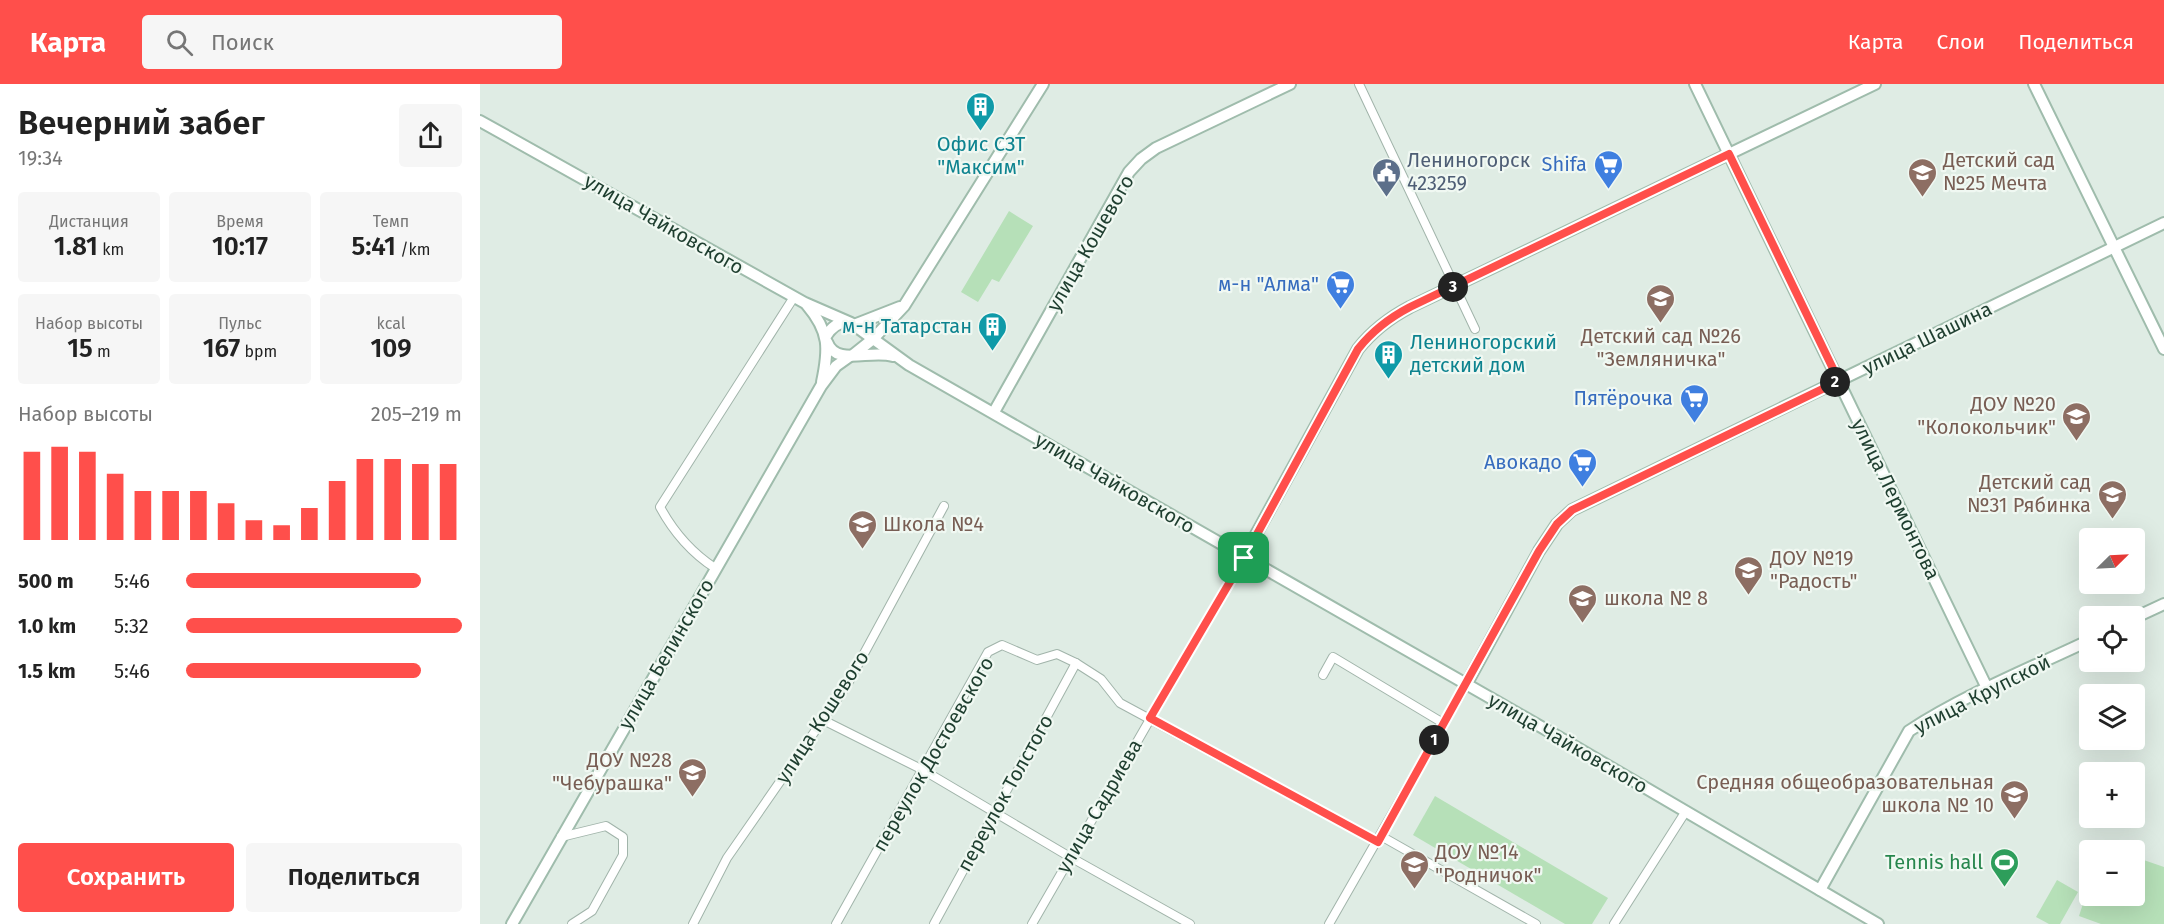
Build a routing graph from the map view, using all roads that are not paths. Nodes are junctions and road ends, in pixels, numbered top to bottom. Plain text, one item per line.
1 (1043, 84) edge
2 (1290, 84) edge
3 (1359, 84) edge
4 (1695, 84) edge
5 (1875, 84) edge
6 (2034, 84) edge
7 (480, 121) edge
8 (1729, 154) junction
9 (2164, 223) edge
10 (2114, 247) junction
11 (1454, 287) junction
12 (794, 297) junction
13 (805, 303) junction
14 (904, 306) junction
15 (853, 324) junction
16 (1475, 329) dead end
17 (826, 339) junction
18 (873, 339) junction
19 (2164, 349) edge
20 (851, 355) junction
21 (896, 357) junction
22 (1839, 381) junction
23 (821, 386) junction
24 (994, 412) junction
25 (944, 506) dead end
26 (1244, 558) junction
27 (715, 568) junction
28 (2164, 604) edge
29 (2145, 613) edge
30 (2079, 645) edge
31 (1076, 663) junction
32 (1323, 675) dead end
33 (1466, 685) junction
34 (1987, 688) junction
35 (1150, 718) junction
36 (823, 720) junction
37 (1443, 723) junction
38 (923, 770) junction
39 (1686, 811) junction
40 (996, 812) junction
41 (561, 837) junction
42 (1379, 839) junction
43 (1070, 857) junction
44 (1820, 890) junction
45 (512, 924) edge
46 (572, 924) edge
47 (693, 924) edge
48 (836, 924) edge
49 (934, 924) edge
50 (1032, 924) edge
51 (1190, 924) edge
52 (1329, 924) edge
53 (1536, 924) edge
54 (1614, 924) edge
55 (1878, 924) edge

1 - 14 street
2 - 24 street, улица Кошевого
3 - 11 street
4 - 8 street, улица Лермонтова
5 - 8 street, улица Садриева
6 - 10 street
7 - 12 street, улица Чайковского
8 - 11 street, улица Садриева
8 - 22 street, улица Лермонтова
9 - 10 street, улица Шашина
10 - 19 street
10 - 22 street, улица Шашина
11 - 16 street
11 - 26 street, улица Садриева
12 - 13 street, улица Чайковского
12 - 27 street
13 - 15 street, улица Чайковского
13 - 17 street
14 - 15 street
14 - 18 street
15 - 17 street
15 - 18 street, улица Чайковского
15 - 20 street
17 - 20 street
17 - 23 street
18 - 20 street
18 - 21 street, улица Чайковского
20 - 21 street
20 - 23 street
21 - 24 street, улица Чайковского
22 - 33 street, улица Шашина
22 - 34 street, улица Лермонтова
23 - 27 street, улица Белинского
24 - 26 street, улица Чайковского
25 - 36 street, улица Кошевого
26 - 33 street, улица Чайковского
26 - 35 street, улица Садриева
27 - 41 street, улица Белинского
28 - 29 street
30 - 34 street, улица Крупской
31 - 35 street, переулок Достоевского
31 - 38 street, переулок Достоевского
31 - 40 street, переулок Толстого
32 - 37 street
33 - 37 street, улица Шашина
33 - 39 street, улица Чайковского
34 - 44 street, улица Крупской
35 - 42 street, переулок Достоевского
35 - 43 street, улица Садриева
36 - 38 street
36 - 47 street, улица Кошевого
37 - 42 street, улица Шашина
38 - 40 street
38 - 48 street, переулок Достоевского
39 - 44 street, улица Чайковского
39 - 54 street
40 - 43 street
40 - 49 street, переулок Толстого
41 - 45 street, улица Белинского
41 - 46 street
42 - 52 street, улица Шашина
42 - 53 street, переулок Достоевского
43 - 50 street, улица Садриева
43 - 51 street
44 - 55 street, улица Чайковского

